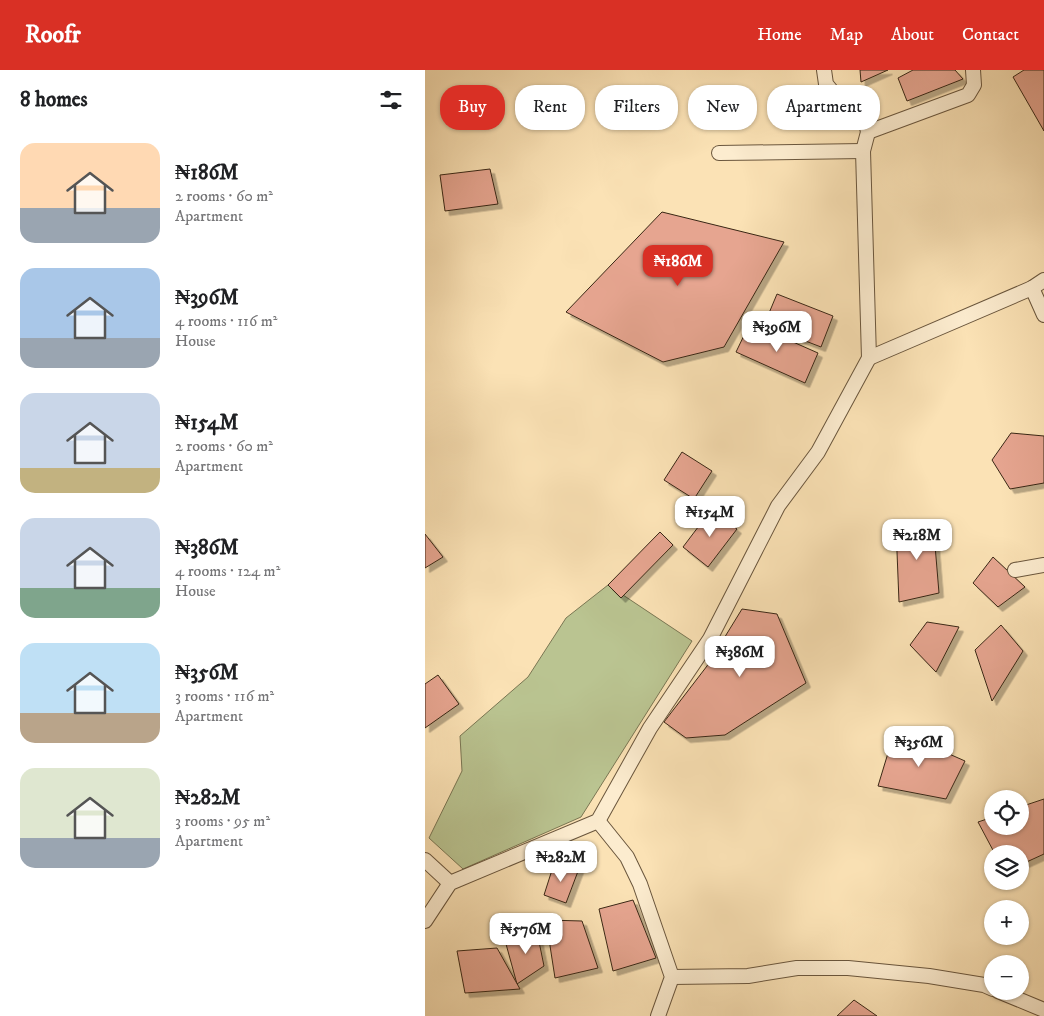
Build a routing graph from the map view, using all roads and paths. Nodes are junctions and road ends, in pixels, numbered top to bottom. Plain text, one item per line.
1 (824, 70) edge
2 (973, 70) edge
3 (868, 132) junction
4 (863, 151) junction
5 (719, 152) dead end
6 (1038, 284) edge
7 (1044, 315) edge
8 (869, 358) junction
9 (1044, 565) edge
10 (1015, 570) dead end
11 (598, 820) junction
12 (425, 860) edge
13 (450, 883) junction
14 (425, 921) edge
15 (672, 977) junction
16 (984, 985) edge
17 (1020, 1000) edge
18 (1044, 1010) edge
19 (658, 1016) edge

1 - 3 street
2 - 3 street
3 - 4 street
4 - 5 street
4 - 8 street
6 - 7 street
6 - 8 street
8 - 11 street
9 - 10 street
11 - 13 street
11 - 15 street
12 - 13 street
13 - 14 street
15 - 16 street
15 - 19 street
17 - 18 street

